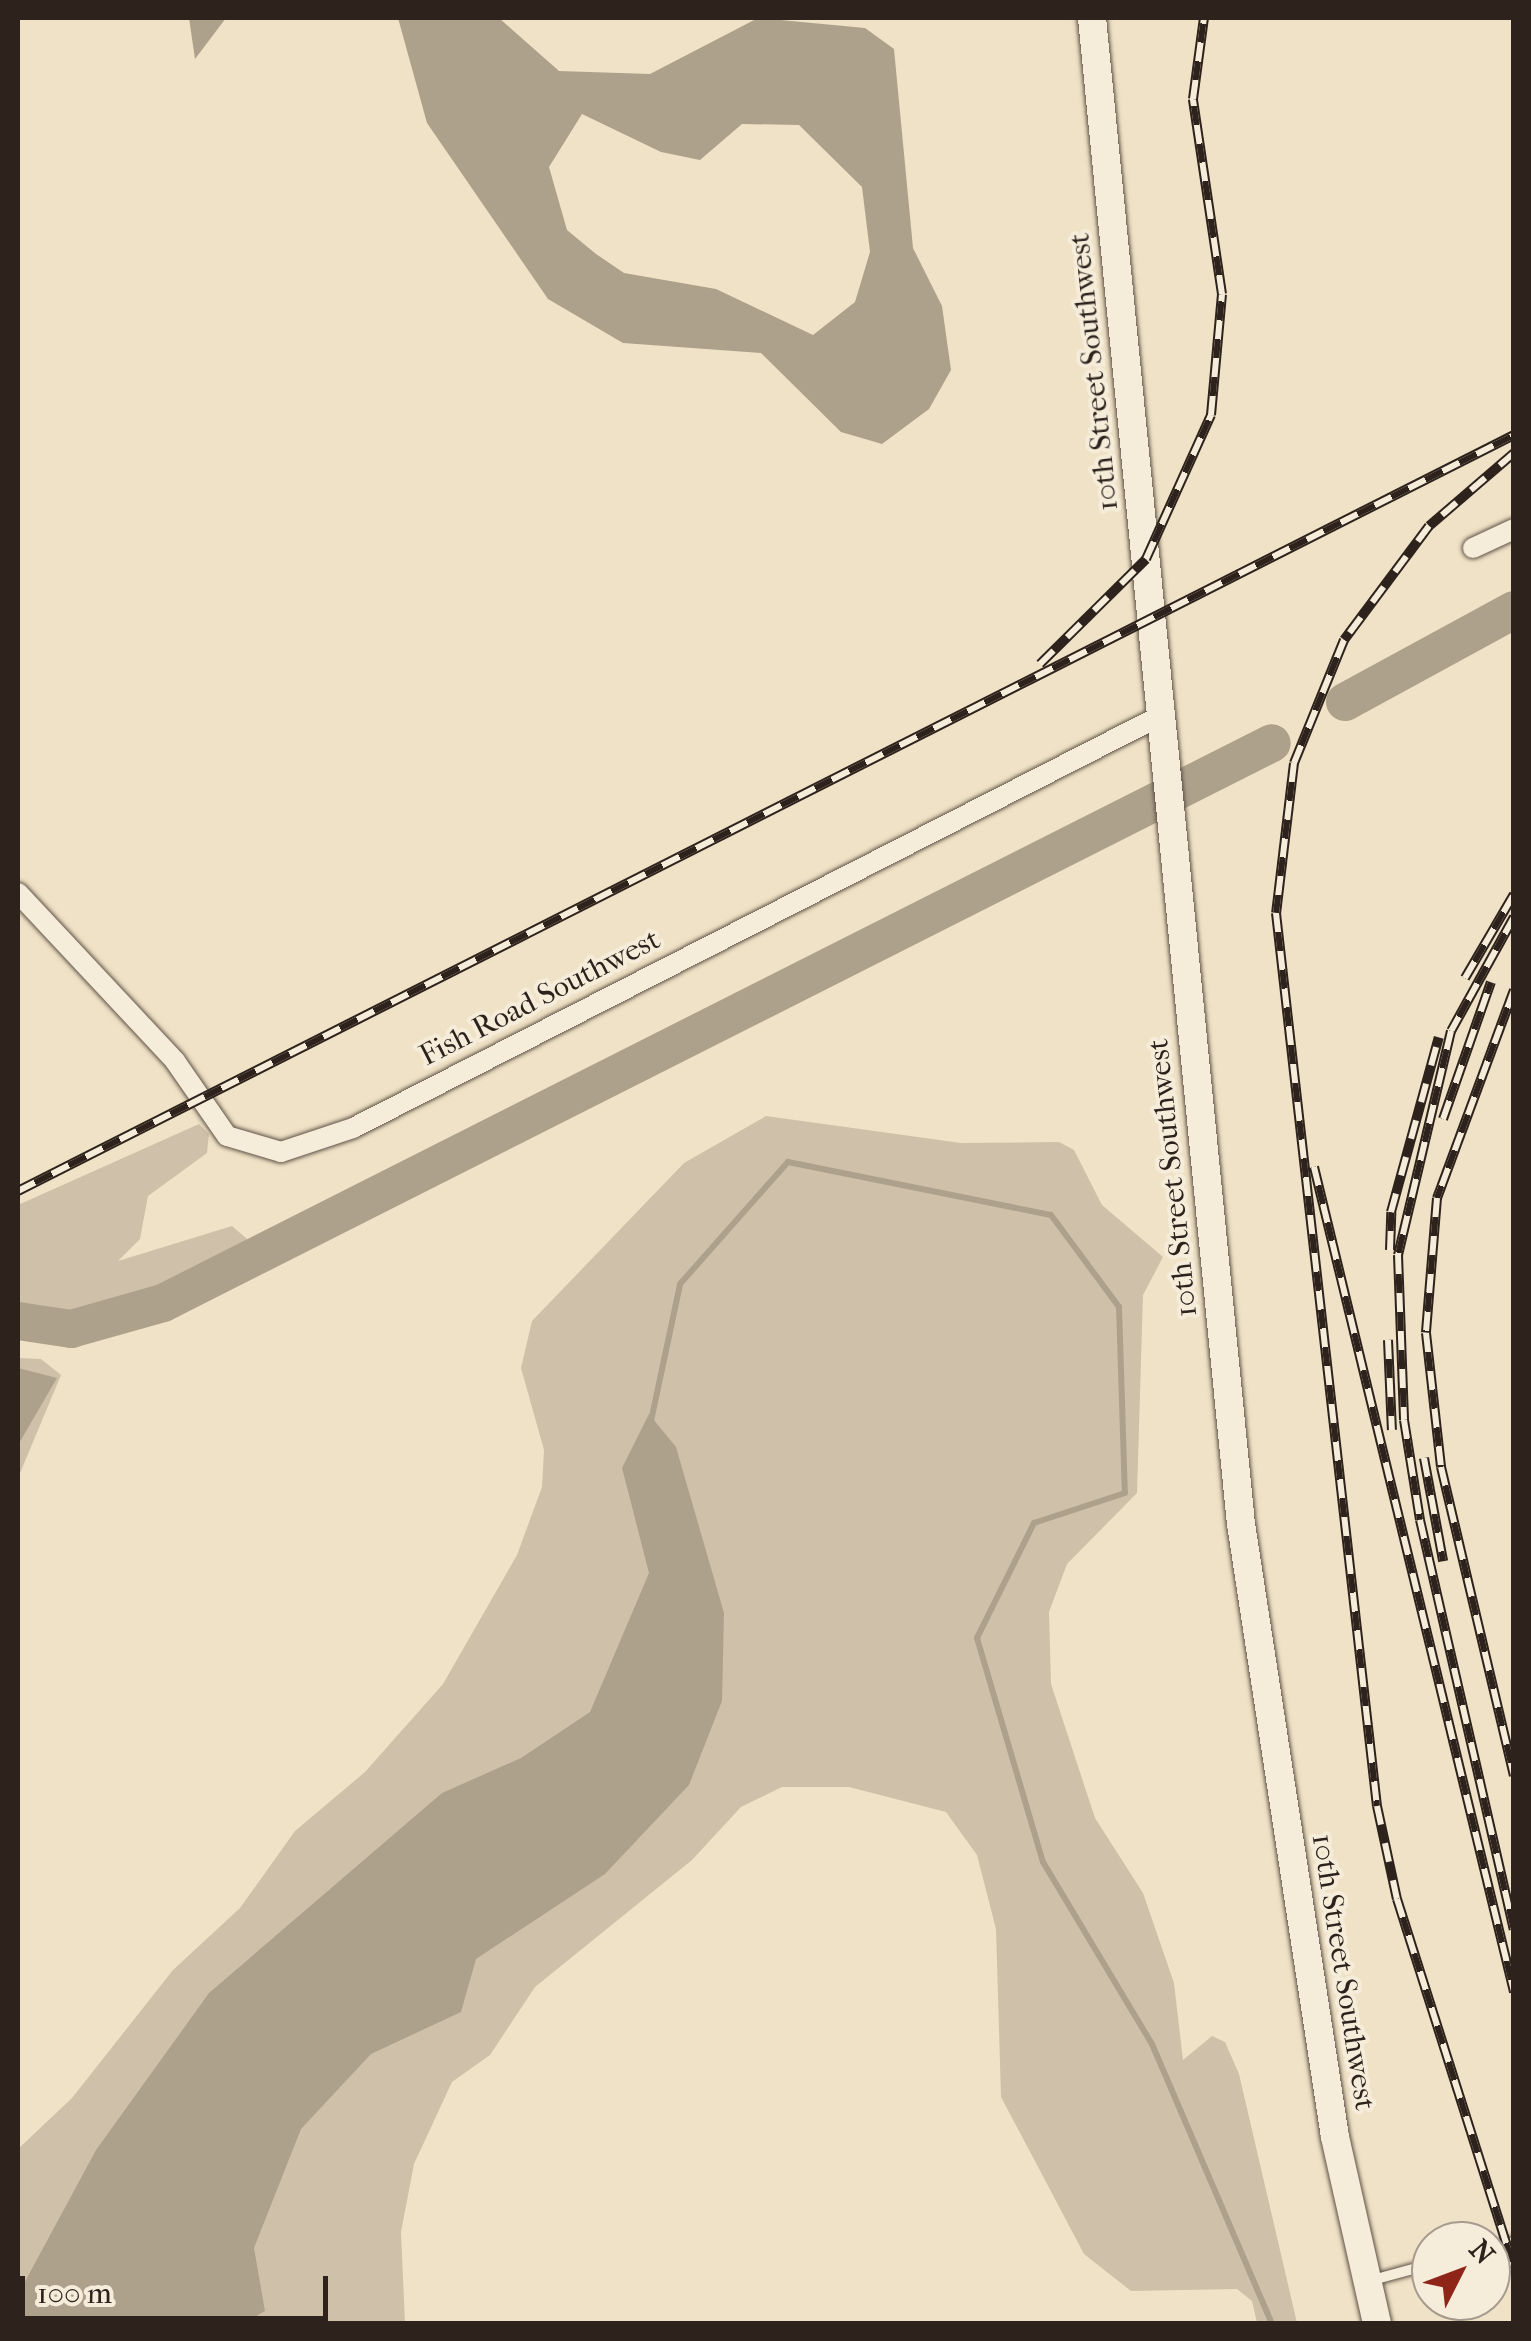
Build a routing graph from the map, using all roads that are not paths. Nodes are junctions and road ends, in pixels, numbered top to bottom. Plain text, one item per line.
1 (1092, 18) edge
2 (1514, 529) edge
3 (1474, 548) dead end
4 (1160, 716) junction
5 (18, 892) edge
6 (1411, 2270) edge
7 (1368, 2282) junction
8 (1377, 2324) edge

1 - 4 main road, 10th Street Southwest
2 - 3 street
4 - 5 street, Fish Road Southwest
4 - 7 main road, 10th Street Southwest
6 - 7 lane
7 - 8 main road, 10th Street Southwest

